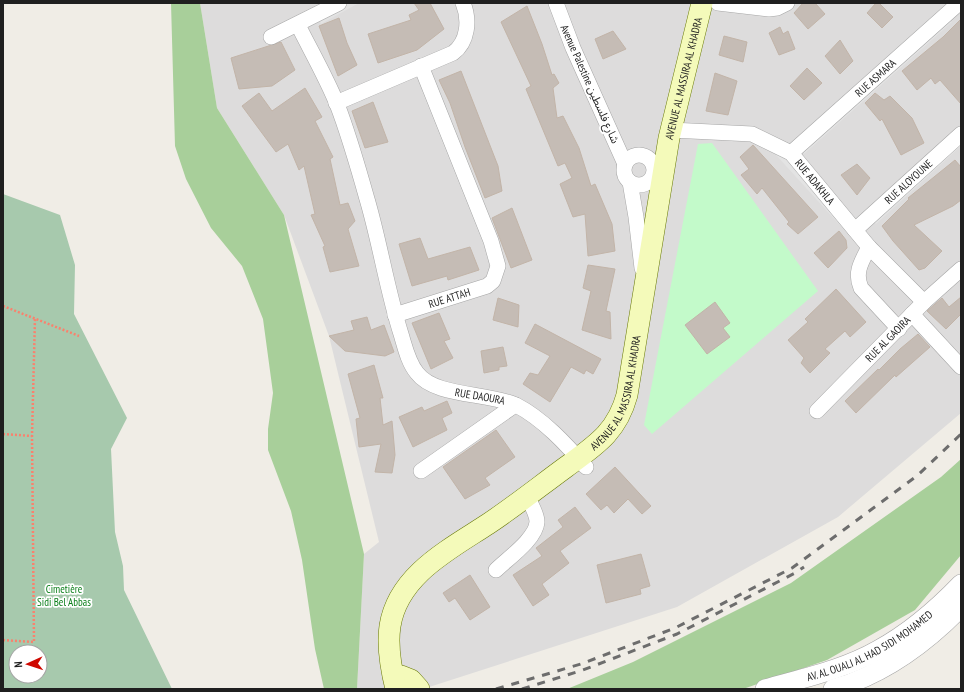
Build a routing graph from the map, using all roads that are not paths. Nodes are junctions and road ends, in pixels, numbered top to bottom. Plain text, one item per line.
1 (339, 3) edge
2 (556, 3) edge
3 (702, 3) edge
4 (714, 3) edge
5 (718, 3) edge
6 (787, 3) edge
7 (961, 3) edge
8 (464, 4) edge
9 (298, 25) junction
10 (271, 37) dead end
11 (421, 66) junction
12 (336, 103) junction
13 (678, 130) junction
14 (961, 134) edge
15 (791, 154) junction
16 (625, 164) junction
17 (664, 176) junction
18 (630, 182) junction
19 (855, 230) junction
20 (869, 247) junction
21 (961, 269) edge
22 (644, 289) junction
23 (924, 302) junction
24 (912, 314) junction
25 (395, 315) junction
26 (899, 329) junction
27 (961, 367) edge
28 (515, 405) junction
29 (817, 411) dead end
30 (582, 462) junction
31 (421, 471) dead end
32 (531, 504) junction
33 (496, 570) dead end
34 (961, 584) edge
35 (961, 607) edge
36 (396, 681) edge
37 (419, 689) edge
38 (765, 689) edge
39 (833, 689) edge

1 - 9 street
2 - 16 street, Avenue Palestine شارع فلسطين
3 - 13 main road, AVENUE AL MASSIRA AL KHADRA
4 - 13 main road, AVENUE AL MASSIRA AL KHADRA
5 - 6 street
7 - 15 street, RUE ASMARA
8 - 11 street
9 - 10 street
9 - 12 street
11 - 12 street
11 - 25 street, RUE ATTAH
12 - 25 street
13 - 15 street, RUE ADAKHLA
13 - 17 main road, AVENUE AL MASSIRA AL KHADRA
14 - 19 street, RUE ALOYOUNE
15 - 19 street, RUE ADAKHLA
16 - 17 street
16 - 18 street, Avenue Palestine شارع فلسطين
17 - 18 street
17 - 22 main road, AVENUE AL MASSIRA AL KHADRA
17 - 30 main road, AVENUE AL MASSIRA AL KHADRA
18 - 22 street
19 - 20 street, RUE ADAKHLA
20 - 23 street, RUE ADAKHLA
20 - 26 street
21 - 23 street, RUE AL GAOIRA
22 - 30 main road, AVENUE AL MASSIRA AL KHADRA
23 - 24 street, RUE AL GAOIRA
24 - 26 street, RUE AL GAOIRA
24 - 27 street
25 - 28 street, RUE DAOURA
26 - 29 street, RUE AL GAOIRA
28 - 30 street, RUE DAOURA
28 - 31 street
30 - 32 main road, AVENUE AL MASSIRA AL KHADRA
30 - 36 main road, AVENUE AL MASSIRA AL KHADRA
32 - 33 street
32 - 36 main road, AVENUE AL MASSIRA AL KHADRA
34 - 38 street, AV. AL OUALI AL HAD SIDI MOHAMED
35 - 39 street, AV. AL OUALI AL HAD SIDI MOHAMED
36 - 37 main road

